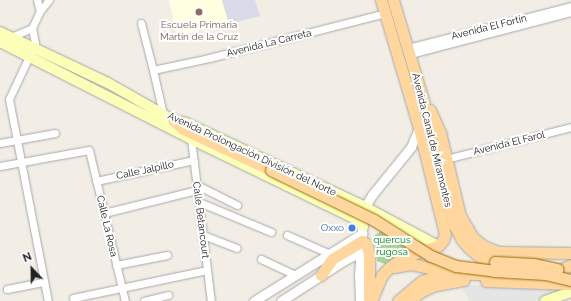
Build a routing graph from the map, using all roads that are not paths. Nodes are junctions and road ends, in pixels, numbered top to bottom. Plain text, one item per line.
1 (37, 0) edge
2 (49, 0) edge
3 (381, 0) edge
4 (393, 0) edge
5 (571, 6) edge
6 (40, 10) junction
7 (571, 12) edge
8 (385, 13) junction
9 (141, 24) dead end
10 (32, 28) junction
11 (4, 38) edge
12 (409, 51) junction
13 (31, 52) junction
14 (153, 70) junction
15 (105, 82) junction
16 (98, 92) junction
17 (422, 100) junction
18 (163, 114) junction
19 (173, 120) junction
20 (571, 127) edge
21 (419, 128) junction
22 (54, 133) dead end
23 (16, 140) junction
24 (191, 140) junction
25 (0, 144) edge
26 (446, 159) junction
27 (194, 160) junction
28 (20, 162) junction
29 (0, 166) edge
30 (96, 181) junction
31 (197, 188) junction
32 (199, 202) junction
33 (355, 202) junction
34 (237, 205) dead end
35 (366, 207) junction
36 (104, 213) junction
37 (348, 215) junction
38 (271, 232) dead end
39 (203, 234) junction
40 (287, 235) dead end
41 (362, 238) junction
42 (438, 246) junction
43 (237, 248) dead end
44 (571, 253) edge
45 (328, 254) junction
46 (167, 255) dead end
47 (261, 259) dead end
48 (116, 265) junction
49 (571, 265) edge
50 (307, 267) junction
51 (207, 270) junction
52 (454, 273) junction
53 (571, 273) edge
54 (295, 275) junction
55 (382, 276) junction
56 (318, 277) junction
57 (571, 280) edge
58 (44, 282) junction
59 (571, 284) edge
60 (122, 288) junction
61 (7, 289) dead end
62 (571, 292) edge
63 (168, 295) dead end
64 (74, 298) dead end
65 (289, 298) edge
66 (48, 301) edge
67 (125, 301) edge
68 (144, 301) edge
69 (211, 301) edge
70 (254, 301) edge
71 (281, 301) edge
72 (360, 301) edge
73 (370, 301) edge
74 (398, 301) edge
75 (409, 301) edge
76 (545, 301) edge

1 - 6 street
2 - 6 street
3 - 8 main road, Avenida Canal de Miramontes
4 - 12 main road, Avenida Canal de Miramontes
5 - 12 street, Avenida El Fortín
6 - 10 street
7 - 12 street, Avenida El Fortín
8 - 14 street, Avenida La Carreta
8 - 21 main road, Avenida Canal de Miramontes
9 - 14 street
10 - 11 street
10 - 13 street
11 - 13 main road, Avenida Prolongación División del Norte
12 - 17 main road, Avenida Canal de Miramontes
13 - 15 main road, Avenida Prolongación División del Norte
13 - 16 main road, Avenida Prolongación División del Norte
13 - 23 street
14 - 18 street
15 - 16 main road
15 - 18 main road, Avenida Prolongación División del Norte
16 - 24 main road, Avenida Prolongación División del Norte
17 - 26 main road
17 - 53 main road, Avenida Canal de Miramontes, bridge
18 - 19 main road, Avenida Prolongación División del Norte
19 - 33 main road, Avenida Prolongación División del Norte
19 - 57 main road, bridge
20 - 26 street, Avenida El Farol
21 - 35 street
21 - 42 main road, Avenida Canal de Miramontes
22 - 23 street
23 - 25 street
23 - 28 street
24 - 27 street, Calle Betancourt
24 - 37 main road, Avenida Prolongación División del Norte
26 - 44 main road
27 - 30 street, Calle Jalpillo
27 - 31 street, Calle Betancourt
28 - 29 street
28 - 30 street, Calle La Rosa
28 - 58 street
30 - 36 street, Calle La Rosa
31 - 32 street, Calle Betancourt
31 - 34 street
31 - 36 street
32 - 38 street
32 - 39 street, Calle Betancourt
33 - 35 main road, Avenida Prolongación División del Norte
33 - 37 main road
35 - 41 street
35 - 42 main road, Avenida Prolongación División del Norte
36 - 48 street, Calle La Rosa
37 - 41 main road, Avenida Prolongación División del Norte
39 - 43 street
39 - 51 street, Calle Betancourt
40 - 45 street
41 - 45 street
41 - 56 main road
41 - 72 street
41 - 73 main road
42 - 55 main road
45 - 50 street
46 - 48 street
47 - 54 street
48 - 60 street, Calle La Rosa
49 - 52 main road
50 - 54 street
50 - 56 street
51 - 60 street
51 - 69 street, Calle Betancourt
52 - 55 main road
52 - 74 main road
54 - 70 street
55 - 73 main road
56 - 65 street
58 - 61 street
58 - 66 street
59 - 75 main road
60 - 64 street
60 - 67 street, Calle La Rosa
62 - 76 main road
63 - 68 street
65 - 71 street

